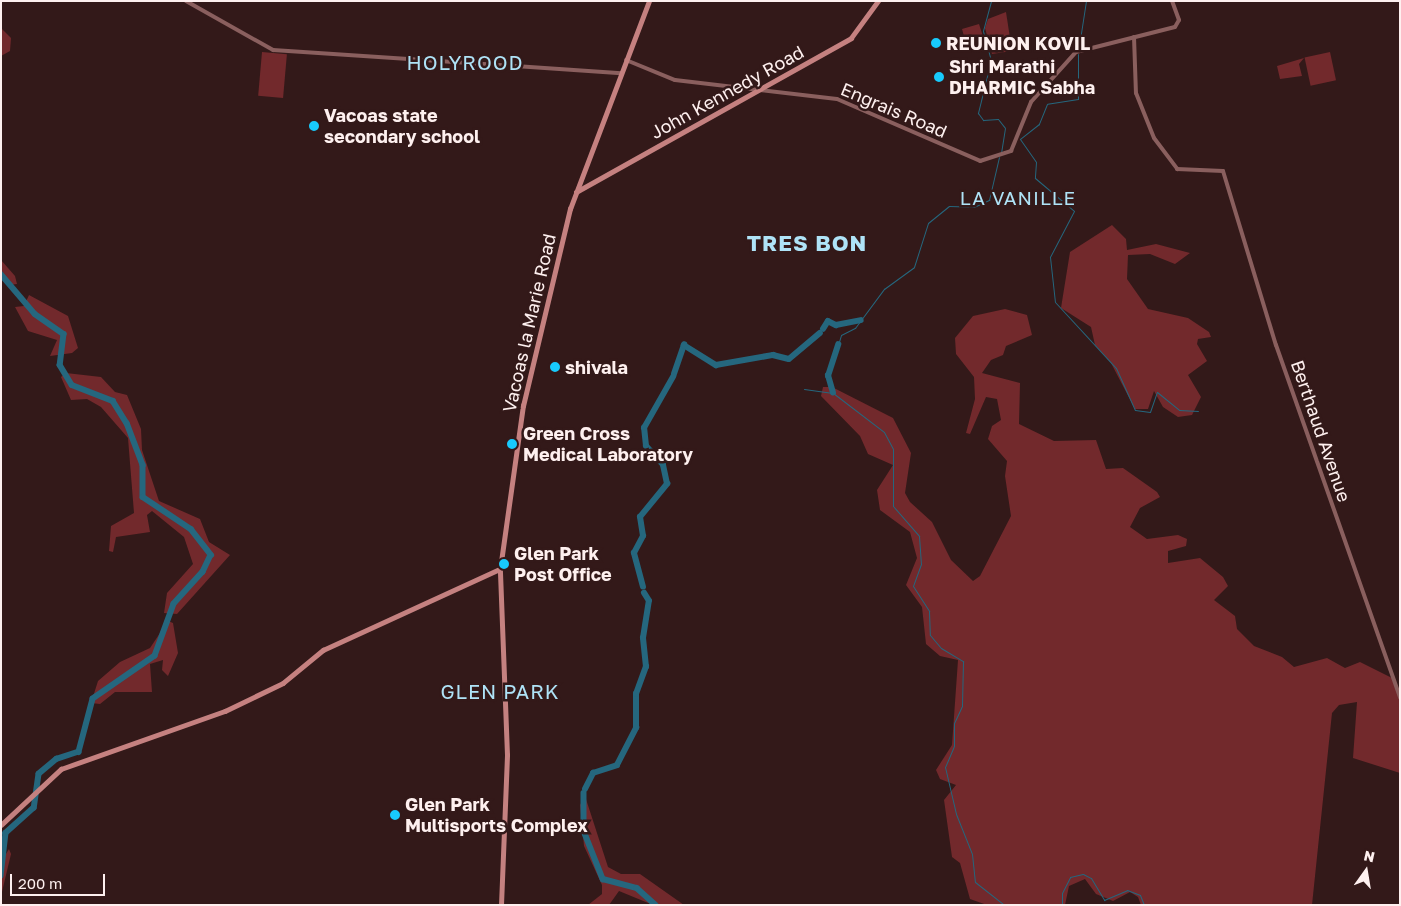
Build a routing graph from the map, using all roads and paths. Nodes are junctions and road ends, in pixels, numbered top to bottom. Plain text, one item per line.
1 (186, 1) edge
2 (649, 1) edge
3 (878, 1) edge
4 (1172, 1) edge
5 (1138, 38) junction
6 (1137, 48) junction
7 (626, 60) junction
8 (621, 73) junction
9 (759, 91) junction
10 (576, 192) junction
11 (500, 569) junction
12 (1400, 698) edge
13 (1, 825) edge
14 (501, 905) edge

1 - 8 street
2 - 7 main road, Vacoas la Marie Road
3 - 9 main road, John Kennedy Road
4 - 5 street
5 - 6 street
5 - 6 street
5 - 9 street, Engrais Road
6 - 12 street, Berthaud Avenue
7 - 8 main road, Vacoas la Marie Road
7 - 9 street, Engrais Road
8 - 10 main road, Vacoas la Marie Road
9 - 10 main road, John Kennedy Road
10 - 11 main road, Vacoas la Marie Road
11 - 13 main road
11 - 14 main road, Vacoas la Marie Road

